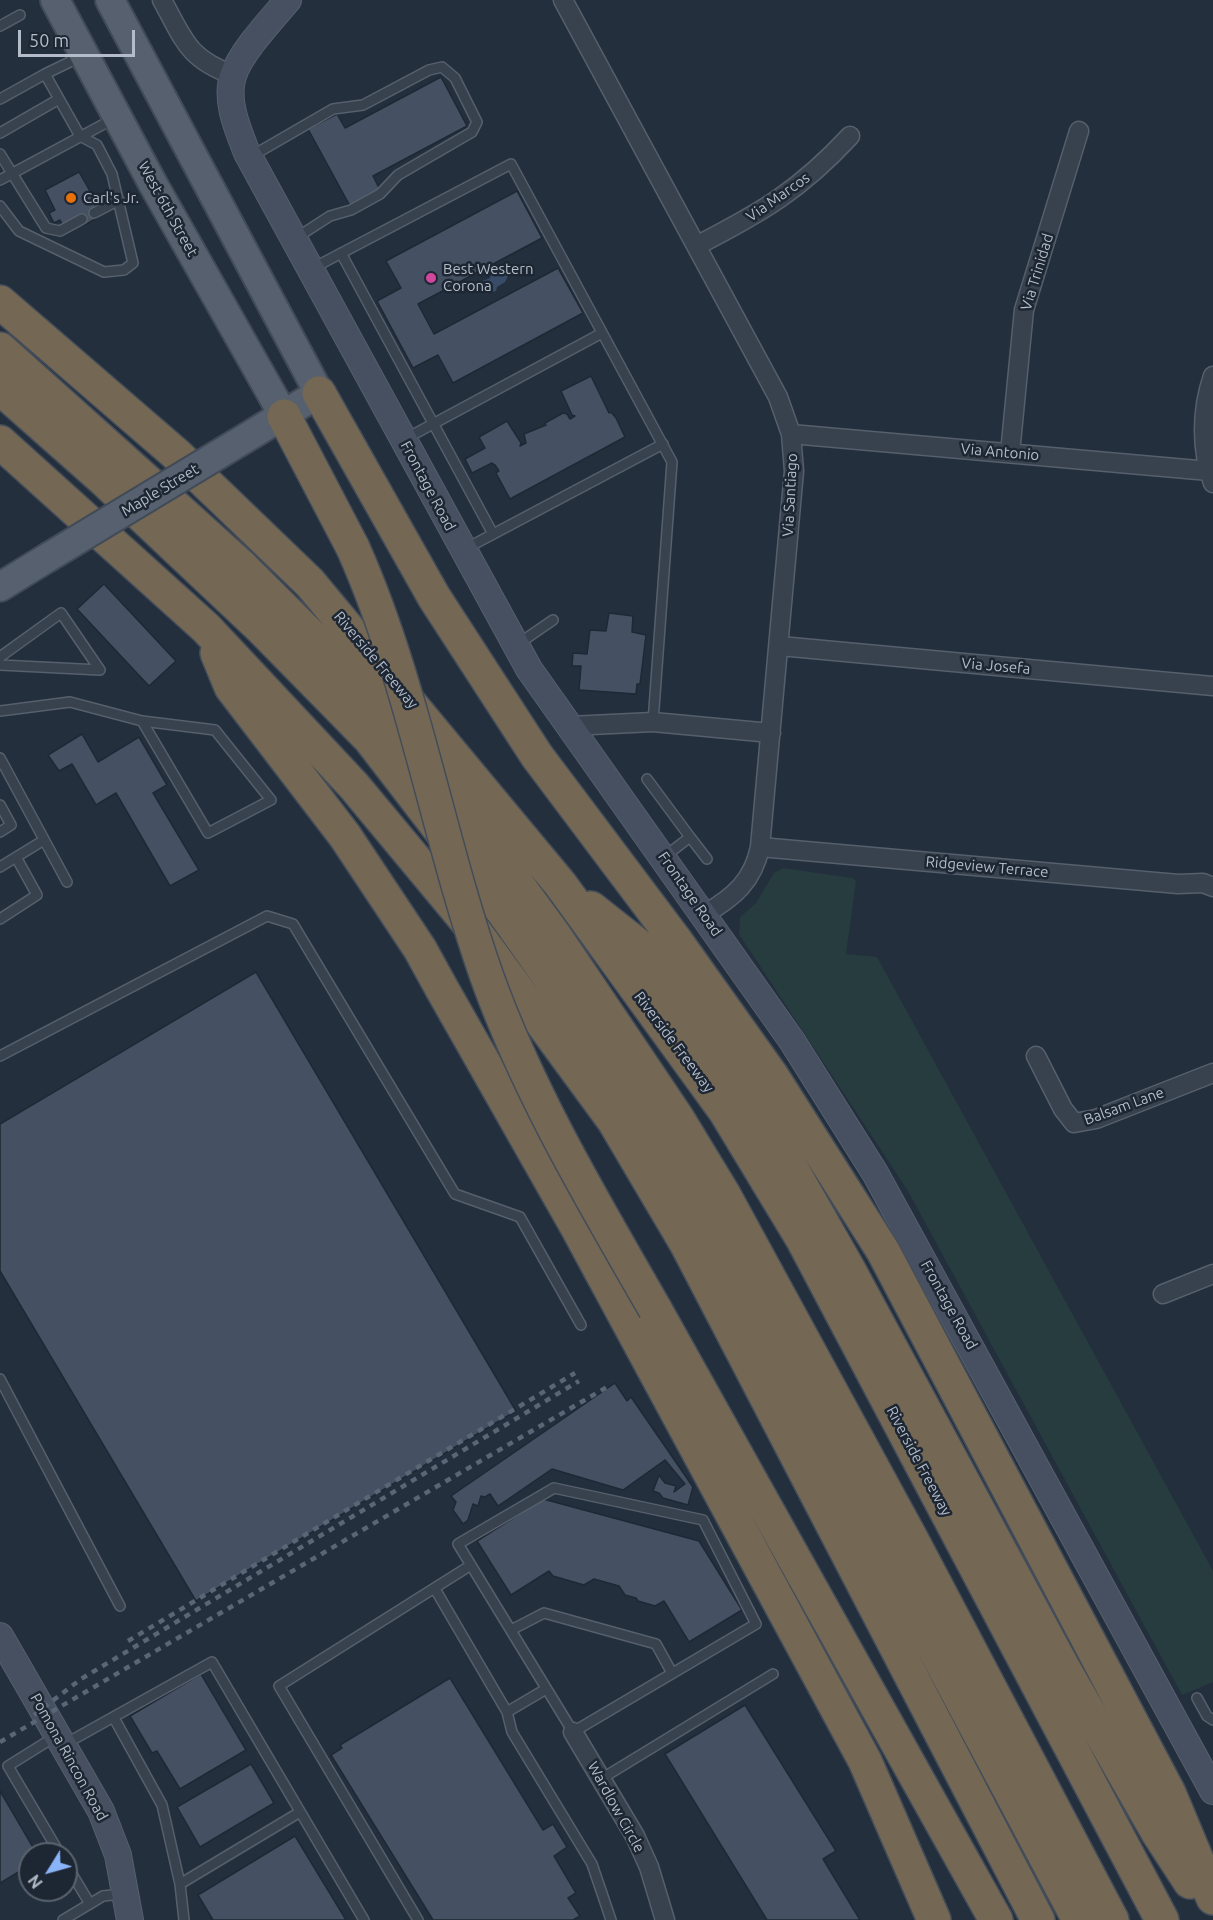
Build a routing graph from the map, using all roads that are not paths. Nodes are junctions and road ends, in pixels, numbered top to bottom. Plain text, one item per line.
1 (55, 0) edge
2 (110, 0) edge
3 (162, 0) edge
4 (288, 0) edge
5 (564, 0) edge
6 (20, 15) dead end
7 (0, 26) edge
8 (84, 55) junction
9 (45, 74) junction
10 (233, 75) junction
11 (0, 99) edge
12 (59, 99) junction
13 (117, 117) junction
14 (1079, 131) dead end
15 (0, 133) edge
16 (80, 136) junction
17 (850, 136) dead end
18 (0, 154) edge
19 (249, 158) junction
20 (12, 174) junction
21 (0, 180) edge
22 (119, 200) junction
23 (0, 206) edge
24 (94, 213) dead end
25 (81, 219) dead end
26 (294, 239) junction
27 (698, 245) junction
28 (341, 253) junction
29 (310, 269) junction
30 (0, 302) edge
31 (602, 333) junction
32 (0, 349) edge
33 (1213, 376) edge
34 (0, 388) edge
35 (319, 393) junction
36 (284, 416) junction
37 (432, 425) junction
38 (791, 434) junction
39 (403, 440) junction
40 (0, 442) edge
41 (663, 444) junction
42 (1010, 453) junction
43 (1211, 477) edge
44 (493, 534) junction
45 (463, 551) junction
46 (0, 587) edge
47 (553, 620) dead end
48 (206, 628) junction
49 (515, 646) junction
50 (780, 646) junction
51 (0, 657) edge
52 (0, 665) edge
53 (1213, 686) edge
54 (0, 711) edge
55 (142, 721) junction
56 (653, 722) junction
57 (570, 726) junction
58 (771, 733) junction
59 (0, 758) edge
60 (647, 779) dead end
61 (0, 806) edge
62 (0, 832) edge
63 (690, 837) junction
64 (44, 840) junction
65 (760, 848) junction
66 (664, 856) junction
67 (16, 857) junction
68 (707, 859) dead end
69 (0, 867) edge
70 (67, 882) dead end
71 (561, 885) junction
72 (1213, 887) edge
73 (705, 914) junction
74 (0, 919) edge
75 (0, 1056) edge
76 (1035, 1056) dead end
77 (1213, 1073) edge
78 (1213, 1274) edge
79 (1163, 1294) dead end
80 (581, 1325) dead end
81 (0, 1378) edge
82 (471, 1565) junction
83 (435, 1589) junction
84 (120, 1606) dead end
85 (511, 1630) junction
86 (0, 1636) edge
87 (672, 1673) junction
88 (773, 1674) dead end
89 (546, 1689) junction
90 (1197, 1698) dead end
91 (507, 1712) junction
92 (114, 1718) junction
93 (1213, 1720) edge
94 (573, 1732) junction
95 (61, 1740) junction
96 (4, 1768) edge
97 (601, 1779) junction
98 (1213, 1791) edge
99 (300, 1812) junction
100 (52, 1842) edge
101 (78, 1884) edge
102 (180, 1884) junction
103 (125, 1893) junction
104 (1213, 1898) edge
105 (90, 1904) junction
106 (1213, 1912) edge
107 (63, 1920) edge
108 (130, 1920) edge
109 (184, 1920) edge
110 (364, 1920) edge
111 (418, 1920) edge
112 (611, 1920) edge
113 (664, 1920) edge
114 (934, 1920) edge
115 (996, 1920) edge
116 (1038, 1920) edge
117 (1078, 1920) edge
118 (1112, 1920) edge
119 (1162, 1920) edge

1 - 8 main road, West 6th Street
2 - 35 main road
3 - 10 street
4 - 10 main road
5 - 27 street, Via Santiago
6 - 7 lane
8 - 9 lane
8 - 13 main road, West 6th Street
9 - 11 lane
9 - 12 lane
10 - 19 main road, Frontage Road
12 - 15 lane
12 - 16 lane
13 - 16 lane
13 - 36 main road, West 6th Street
14 - 42 street, Via Trinidad
16 - 20 lane
16 - 22 lane
17 - 27 street, Via Marcos
18 - 20 lane
19 - 26 main road, Frontage Road
19 - 26 lane
20 - 21 lane
20 - 25 lane
22 - 23 lane
22 - 24 lane
26 - 29 main road, Frontage Road
27 - 38 street, Via Santiago
28 - 29 lane
28 - 31 lane
28 - 37 lane
29 - 39 main road, Frontage Road
30 - 71 highway, Riverside Freeway
31 - 37 lane
31 - 41 lane
32 - 118 highway
33 - 43 street
34 - 117 highway
35 - 36 main road, Maple Street
35 - 104 highway
36 - 46 main road, Maple Street, bridge
36 - 115 highway, bridge
37 - 39 lane
37 - 44 lane
38 - 42 street, Via Antonio
38 - 50 street, Via Santiago
39 - 45 main road, Frontage Road
40 - 48 highway
41 - 44 lane
41 - 56 lane
42 - 43 street, Via Antonio
44 - 45 lane
45 - 49 main road, Frontage Road
47 - 49 lane
48 - 114 highway
48 - 116 highway
49 - 57 main road, Frontage Road
50 - 53 street, Via Josefa
50 - 58 street, Via Santiago
51 - 52 lane
54 - 55 lane
55 - 55 lane
56 - 57 street
56 - 58 street
57 - 66 main road, Frontage Road
58 - 65 street, Via Santiago
59 - 64 lane
60 - 63 lane
61 - 62 lane
63 - 66 lane
63 - 68 lane
64 - 67 lane
64 - 70 lane
65 - 72 street, Ridgeview Terrace
65 - 73 street, Via Santiago
66 - 73 main road, Frontage Road
67 - 69 lane
67 - 74 lane
71 - 106 highway
71 - 119 highway, Riverside Freeway
73 - 98 main road, Frontage Road
75 - 80 lane
76 - 77 street, Balsam Lane
78 - 79 street
81 - 84 lane
82 - 83 lane
82 - 85 lane
82 - 87 lane
83 - 91 lane
83 - 111 lane
85 - 87 lane
85 - 89 lane
86 - 95 main road, Pomona Rincon Road
87 - 94 lane
88 - 97 lane
89 - 91 lane
89 - 94 lane
90 - 93 lane
91 - 112 lane
92 - 95 lane
92 - 99 lane
92 - 102 lane
94 - 97 street, Wardlow Circle
95 - 96 lane
95 - 103 main road, Pomona Rincon Road
96 - 100 lane
97 - 113 street, Wardlow Circle
99 - 102 lane
99 - 110 lane
101 - 105 lane
102 - 109 lane
103 - 105 lane
103 - 108 main road, Pomona Rincon Road
105 - 107 lane

